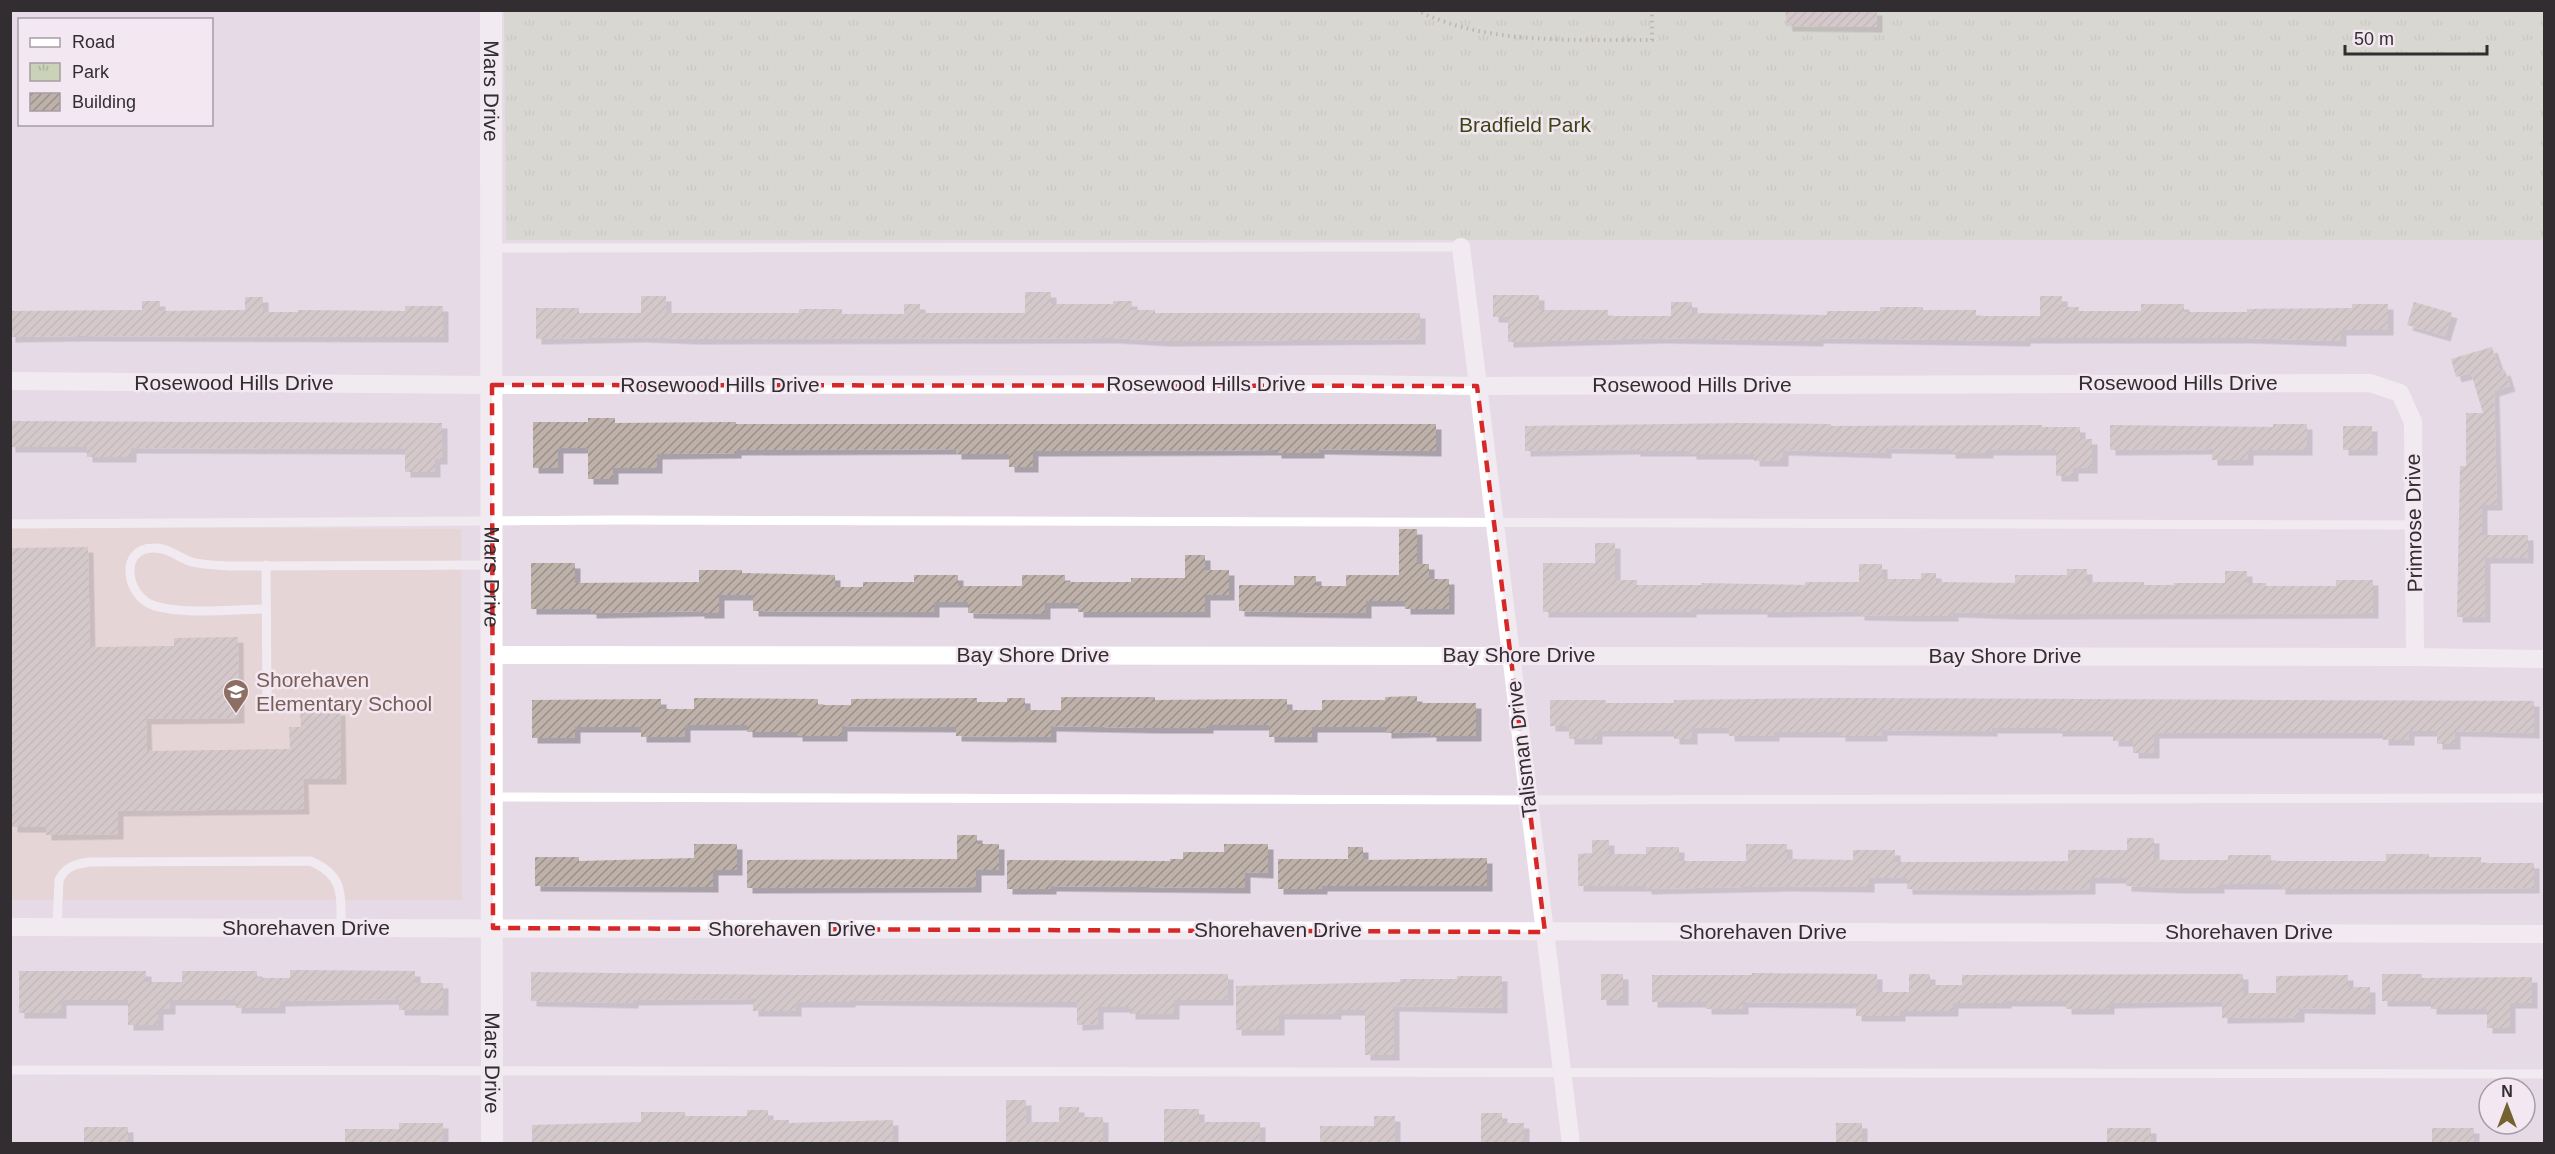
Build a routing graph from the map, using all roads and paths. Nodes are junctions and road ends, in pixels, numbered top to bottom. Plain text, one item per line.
1 (491, 10) edge
2 (1416, 10) edge
3 (1652, 10) edge
4 (1461, 247) joint
5 (492, 248) junction
6 (10, 381) edge
7 (492, 385) junction
8 (1477, 386) junction
9 (2400, 393) joint
10 (492, 522) junction
11 (10, 524) edge
12 (1493, 524) junction
13 (2414, 525) junction
14 (266, 565) junction
15 (492, 565) junction
16 (266, 609) junction
17 (493, 655) junction
18 (1510, 655) junction
19 (2415, 657) junction
20 (2544, 659) edge
21 (267, 699) dead end
22 (493, 797) junction
23 (2544, 798) edge
24 (1528, 800) junction
25 (10, 927) edge
26 (57, 927) junction
27 (341, 928) junction
28 (493, 928) junction
29 (1545, 932) junction
30 (2544, 934) edge
31 (10, 1070) edge
32 (492, 1070) junction
33 (1561, 1073) junction
34 (2544, 1074) edge
35 (492, 1143) edge
36 (1570, 1143) edge

1 - 5 street, Mars Drive
2 - 3 path
4 - 5 lane
4 - 8 street, Talisman Drive
5 - 7 street, Mars Drive
6 - 7 street, Rosewood Hills Drive
7 - 8 street, Rosewood Hills Drive
7 - 10 street, Mars Drive
8 - 9 street, Rosewood Hills Drive
8 - 12 street, Talisman Drive
9 - 13 street, Primrose Drive
10 - 11 lane
10 - 12 lane
10 - 15 street, Mars Drive
12 - 13 lane
12 - 18 street, Talisman Drive
13 - 19 street, Primrose Drive
14 - 15 lane
14 - 16 lane
14 - 16 lane
15 - 17 street, Mars Drive
16 - 21 lane
17 - 18 street, Bay Shore Drive
17 - 22 street, Mars Drive
18 - 19 street, Bay Shore Drive
18 - 24 street, Talisman Drive
19 - 20 street, Bay Shore Drive
22 - 24 lane
22 - 28 street, Mars Drive
23 - 24 lane
24 - 29 street, Talisman Drive
25 - 26 street, Shorehaven Drive
26 - 27 street, Shorehaven Drive
26 - 27 lane
27 - 28 street, Shorehaven Drive
28 - 29 street, Shorehaven Drive
28 - 32 street, Mars Drive
29 - 30 street, Shorehaven Drive
29 - 33 street, Talisman Drive
31 - 32 lane
32 - 33 lane
32 - 35 street, Mars Drive
33 - 34 lane
33 - 36 street, Talisman Drive

